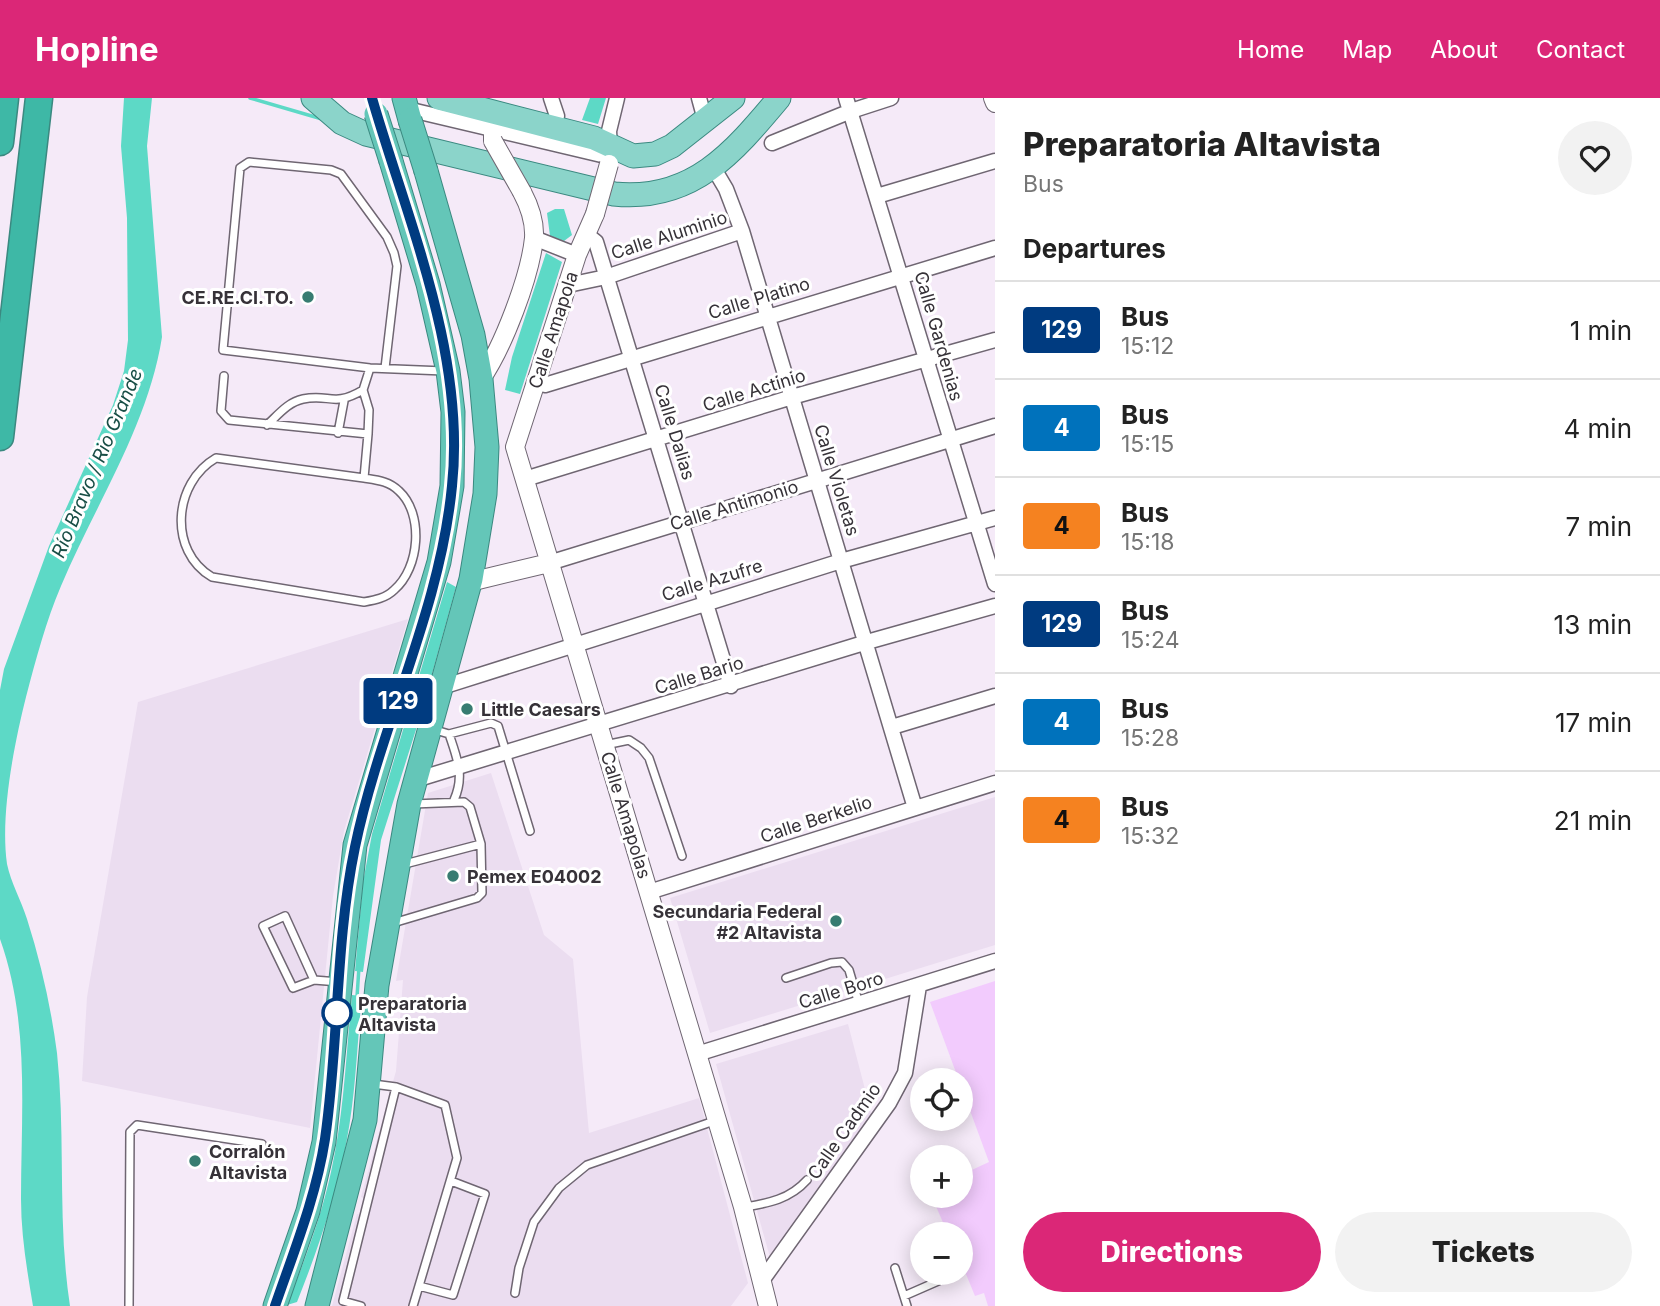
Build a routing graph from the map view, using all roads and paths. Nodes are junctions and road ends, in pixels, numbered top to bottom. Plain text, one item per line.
1 (5, 98) edge
2 (39, 98) edge
3 (313, 98) edge
4 (439, 98) edge
5 (551, 98) edge
6 (617, 98) edge
7 (733, 98) edge
8 (779, 98) edge
9 (891, 98) edge
10 (848, 104) edge
11 (374, 106) edge
12 (407, 109) edge
13 (702, 109) edge
14 (492, 127) junction
15 (554, 127) junction
16 (0, 142) edge
17 (772, 143) dead end
18 (610, 156) junction
19 (995, 161) edge
20 (713, 167) junction
21 (877, 196) junction
22 (742, 231) junction
23 (586, 234) junction
24 (539, 241) junction
25 (995, 248) edge
26 (571, 252) junction
27 (902, 275) junction
28 (606, 276) junction
29 (568, 285) junction
30 (767, 316) junction
31 (995, 341) edge
32 (632, 357) junction
33 (926, 359) junction
34 (370, 368) junction
35 (385, 368) junction
36 (448, 371) junction
37 (224, 376) dead end
38 (481, 379) junction
39 (535, 383) junction
40 (363, 390) junction
41 (792, 397) junction
42 (344, 401) junction
43 (267, 425) junction
44 (995, 426) edge
45 (338, 433) junction
46 (368, 434) junction
47 (0, 437) edge
48 (658, 439) junction
49 (949, 441) junction
50 (487, 447) junction
51 (515, 447) junction
52 (364, 478) junction
53 (524, 479) junction
54 (817, 479) junction
55 (449, 506) junction
56 (995, 517) edge
57 (683, 521) junction
58 (977, 523) junction
59 (841, 561) junction
60 (549, 563) junction
61 (471, 579) junction
62 (995, 584) edge
63 (706, 602) junction
64 (995, 606) edge
65 (866, 642) junction
66 (574, 643) junction
67 (731, 686) junction
68 (442, 687) junction
69 (995, 696) edge
70 (599, 726) junction
71 (892, 727) junction
72 (439, 731) junction
73 (605, 745) junction
74 (507, 753) junction
75 (460, 768) junction
76 (415, 780) junction
77 (995, 783) edge
78 (454, 800) junction
79 (409, 804) junction
80 (915, 808) junction
81 (530, 831) dead end
82 (481, 844) junction
83 (682, 856) dead end
84 (397, 866) junction
85 (649, 892) junction
86 (385, 925) junction
87 (995, 961) edge
88 (786, 978) dead end
89 (314, 979) junction
90 (358, 983) junction
91 (919, 986) junction
92 (859, 1004) junction
93 (697, 1054) junction
94 (369, 1083) junction
95 (397, 1087) junction
96 (717, 1120) junction
97 (262, 1144) dead end
98 (807, 1180) dead end
99 (451, 1181) junction
100 (743, 1207) junction
101 (895, 1268) dead end
102 (761, 1282) junction
103 (929, 1285) edge
104 (419, 1286) junction
105 (515, 1293) dead end
106 (904, 1296) junction
107 (129, 1306) edge
108 (275, 1306) edge
109 (317, 1306) edge
110 (361, 1306) edge
111 (413, 1306) edge
112 (768, 1306) edge
113 (907, 1306) edge

1 - 16 highway
2 - 47 highway
3 - 20 main road
4 - 14 main road
5 - 15 street
6 - 18 street
7 - 13 main road
8 - 20 main road
9 - 10 street
10 - 17 street
10 - 21 street, Calle Gardenias
11 - 36 highway, bridge
12 - 14 street
12 - 38 highway, bridge
13 - 18 main road
14 - 15 main road
14 - 18 street
14 - 24 street, bridge
15 - 18 main road
18 - 23 street, Calle Amapola, bridge
19 - 21 street
20 - 22 street, Calle Violetas
21 - 27 street, Calle Gardenias
22 - 28 street, Calle Aluminio
22 - 30 street, Calle Violetas
23 - 26 street, Calle Amapola
23 - 28 street, Calle Dalias
24 - 26 street
24 - 38 street
25 - 27 street, Calle Platino
26 - 29 street, Calle Amapola
27 - 30 street, Calle Platino
27 - 33 street, Calle Gardenias
28 - 29 street, Calle Aluminio
28 - 32 street, Calle Dalias
29 - 39 street, Calle Amapola
30 - 32 street, Calle Platino
30 - 41 street, Calle Violetas
31 - 33 street, Calle Actinio
32 - 39 street, Calle Platino
32 - 48 street, Calle Dalias
33 - 41 street, Calle Actinio
33 - 49 street, Calle Gardenias
34 - 35 lane
34 - 35 lane
34 - 40 lane
35 - 36 lane
36 - 55 highway
37 - 43 lane
38 - 50 highway
39 - 51 street, Calle Amapola
40 - 42 lane
40 - 46 lane
41 - 48 street, Calle Actinio
41 - 54 street, Calle Violetas
42 - 43 lane
42 - 45 lane
43 - 45 lane
44 - 49 street, Calle Antimonio
45 - 46 lane
46 - 52 lane
48 - 53 street, Calle Actinio
48 - 57 street, Calle Dalias
49 - 54 street, Calle Antimonio
49 - 58 street, Calle Gardenias
50 - 51 street
50 - 61 highway
51 - 53 street, Calle Amapolas
52 - 52 lane
53 - 60 street, Calle Amapolas
54 - 57 street, Calle Antimonio
54 - 59 street, Calle Violetas
55 - 61 highway
55 - 90 highway
56 - 58 street, Calle Azufre
57 - 60 street, Calle Antimonio
57 - 63 street, Calle Dalias
58 - 59 street, Calle Azufre
58 - 62 street, Calle Gardenias
59 - 63 street, Calle Azufre
59 - 65 street, Calle Violetas
60 - 61 street, Calle Antimonio
60 - 66 street, Calle Amapolas
61 - 68 highway
63 - 66 street, Calle Azufre
63 - 67 street, Calle Dalias
64 - 65 street, Calle Bario
65 - 67 street, Calle Bario
65 - 71 street, Calle Violetas
66 - 68 street, Calle Azufre
66 - 70 street, Calle Amapolas
67 - 70 street, Calle Bario
68 - 72 highway
69 - 71 street
70 - 73 street, Calle Amapolas
70 - 74 street, Calle Bario
71 - 80 street, Calle Violetas
72 - 74 lane
72 - 75 lane
72 - 76 highway
73 - 83 lane
73 - 85 street, Calle Amapolas
74 - 75 street, Calle Bario
74 - 81 lane
75 - 76 street, Calle Bario
75 - 78 lane
76 - 79 highway
77 - 80 street, Calle Berkelio
78 - 79 lane
78 - 82 lane
79 - 84 highway
80 - 85 street, Calle Berkelio
82 - 84 lane
82 - 86 lane
84 - 86 highway
85 - 93 street, Calle Amapolas
86 - 90 highway
87 - 91 street, Calle Boro
88 - 92 lane
89 - 89 lane
89 - 90 lane
90 - 94 highway
90 - 108 highway
91 - 92 street, Calle Boro
91 - 102 street, Calle Cadmio
92 - 93 street, Calle Boro
93 - 96 street, Calle Amapolas
94 - 95 lane
94 - 109 highway
95 - 99 lane
95 - 110 lane
96 - 100 street, Calle Amapolas
96 - 105 lane
97 - 107 lane
98 - 100 lane
99 - 104 lane
99 - 104 lane
100 - 102 street, Calle Amapolas
101 - 106 lane
102 - 112 street, Calle Amapolas
103 - 106 lane
104 - 111 lane
106 - 113 lane

